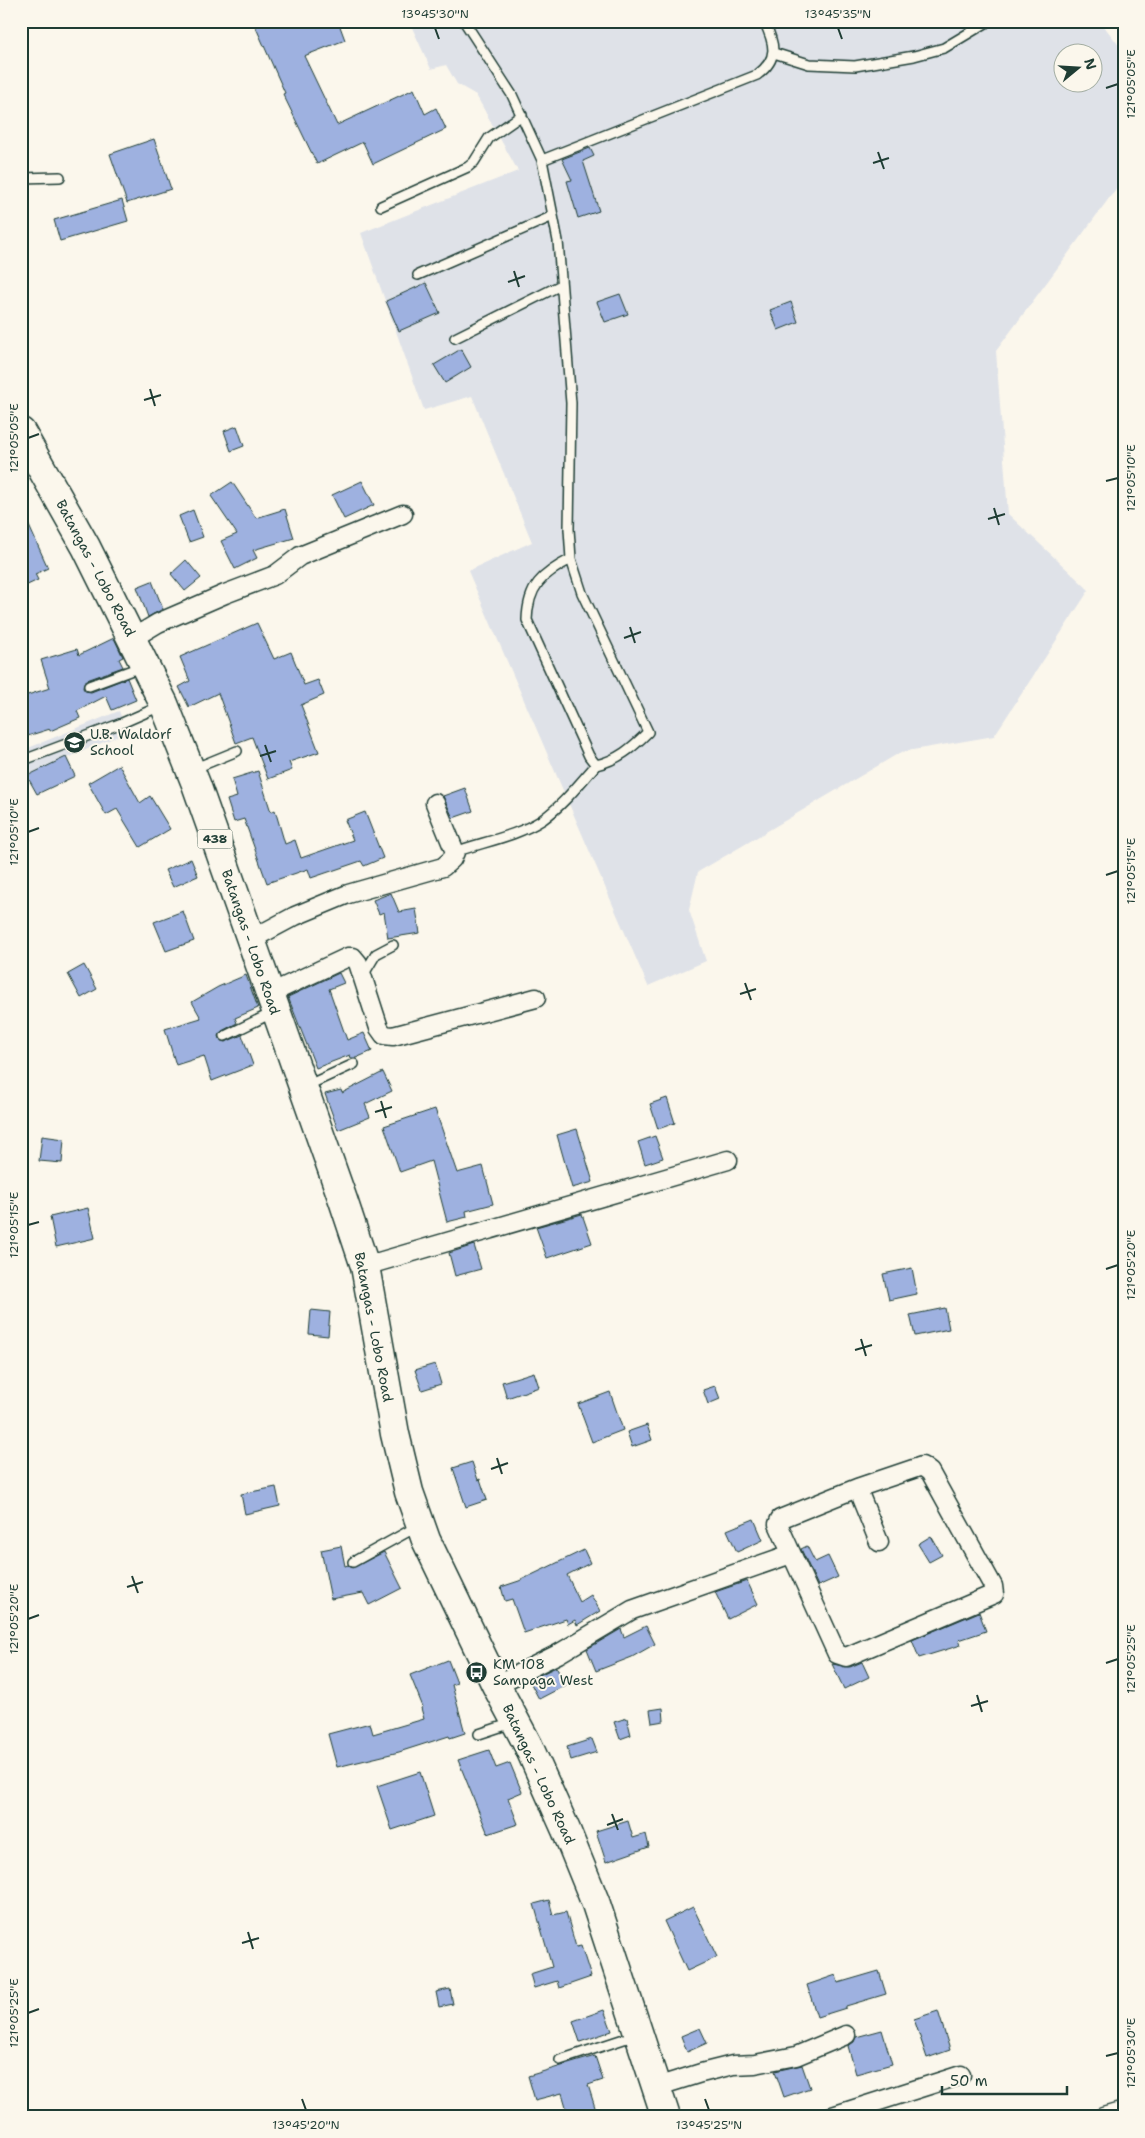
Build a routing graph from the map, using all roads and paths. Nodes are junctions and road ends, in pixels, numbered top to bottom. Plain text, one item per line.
1 (464, 21) edge
2 (764, 21) edge
3 (989, 21) edge
4 (774, 53) junction
5 (522, 115) junction
6 (542, 160) junction
7 (60, 177) dead end
8 (21, 178) edge
9 (381, 206) dead end
10 (553, 216) junction
11 (418, 275) dead end
12 (561, 285) junction
13 (456, 338) dead end
14 (21, 432) edge
15 (402, 514) dead end
16 (572, 559) junction
17 (133, 638) junction
18 (146, 665) junction
19 (89, 686) dead end
20 (164, 704) junction
21 (237, 751) dead end
22 (21, 761) edge
23 (596, 765) junction
24 (190, 770) junction
25 (435, 803) dead end
26 (455, 852) junction
27 (250, 940) junction
28 (393, 945) dead end
29 (361, 972) junction
30 (536, 998) dead end
31 (272, 1002) junction
32 (225, 1036) dead end
33 (354, 1064) dead end
34 (303, 1087) junction
35 (728, 1160) dead end
36 (365, 1266) junction
37 (856, 1488) junction
38 (421, 1525) junction
39 (879, 1542) dead end
40 (791, 1554) junction
41 (352, 1562) dead end
42 (496, 1685) junction
43 (516, 1722) junction
44 (479, 1734) dead end
45 (639, 2034) junction
46 (846, 2034) dead end
47 (560, 2060) dead end
48 (961, 2075) dead end
49 (656, 2087) junction
50 (1124, 2111) edge
51 (666, 2117) edge
52 (829, 2117) edge
53 (1103, 2117) edge

1 - 5 lane
2 - 4 lane
3 - 4 lane
4 - 6 lane
5 - 6 lane
5 - 9 lane
6 - 10 lane
7 - 8 lane
10 - 11 lane
10 - 12 lane
12 - 13 lane
12 - 16 lane
14 - 17 main road, Batangas - Lobo Road / 438
15 - 17 street
16 - 23 lane
16 - 23 lane
17 - 18 main road, Batangas - Lobo Road / 438
18 - 19 lane
18 - 20 main road, Batangas - Lobo Road / 438
20 - 22 lane
20 - 24 main road, Batangas - Lobo Road / 438
21 - 24 lane
23 - 26 lane
24 - 27 main road, Batangas - Lobo Road / 438
25 - 26 street
26 - 27 street
27 - 31 main road, Batangas - Lobo Road / 438
28 - 29 lane
29 - 30 street
29 - 31 street
31 - 32 lane
31 - 34 main road, Batangas - Lobo Road / 438
33 - 34 lane
34 - 36 main road, Batangas - Lobo Road / 438
35 - 36 street
36 - 38 main road, Batangas - Lobo Road / 438
37 - 39 street
37 - 40 street
37 - 40 street
38 - 41 lane
38 - 42 main road, Batangas - Lobo Road / 438
40 - 42 street
42 - 43 main road, Batangas - Lobo Road / 438
43 - 44 lane
43 - 45 main road, Batangas - Lobo Road / 438
45 - 47 lane
45 - 49 main road, Batangas - Lobo Road / 438
46 - 49 street
48 - 52 street
49 - 51 main road, Batangas - Lobo Road / 438
50 - 53 street

